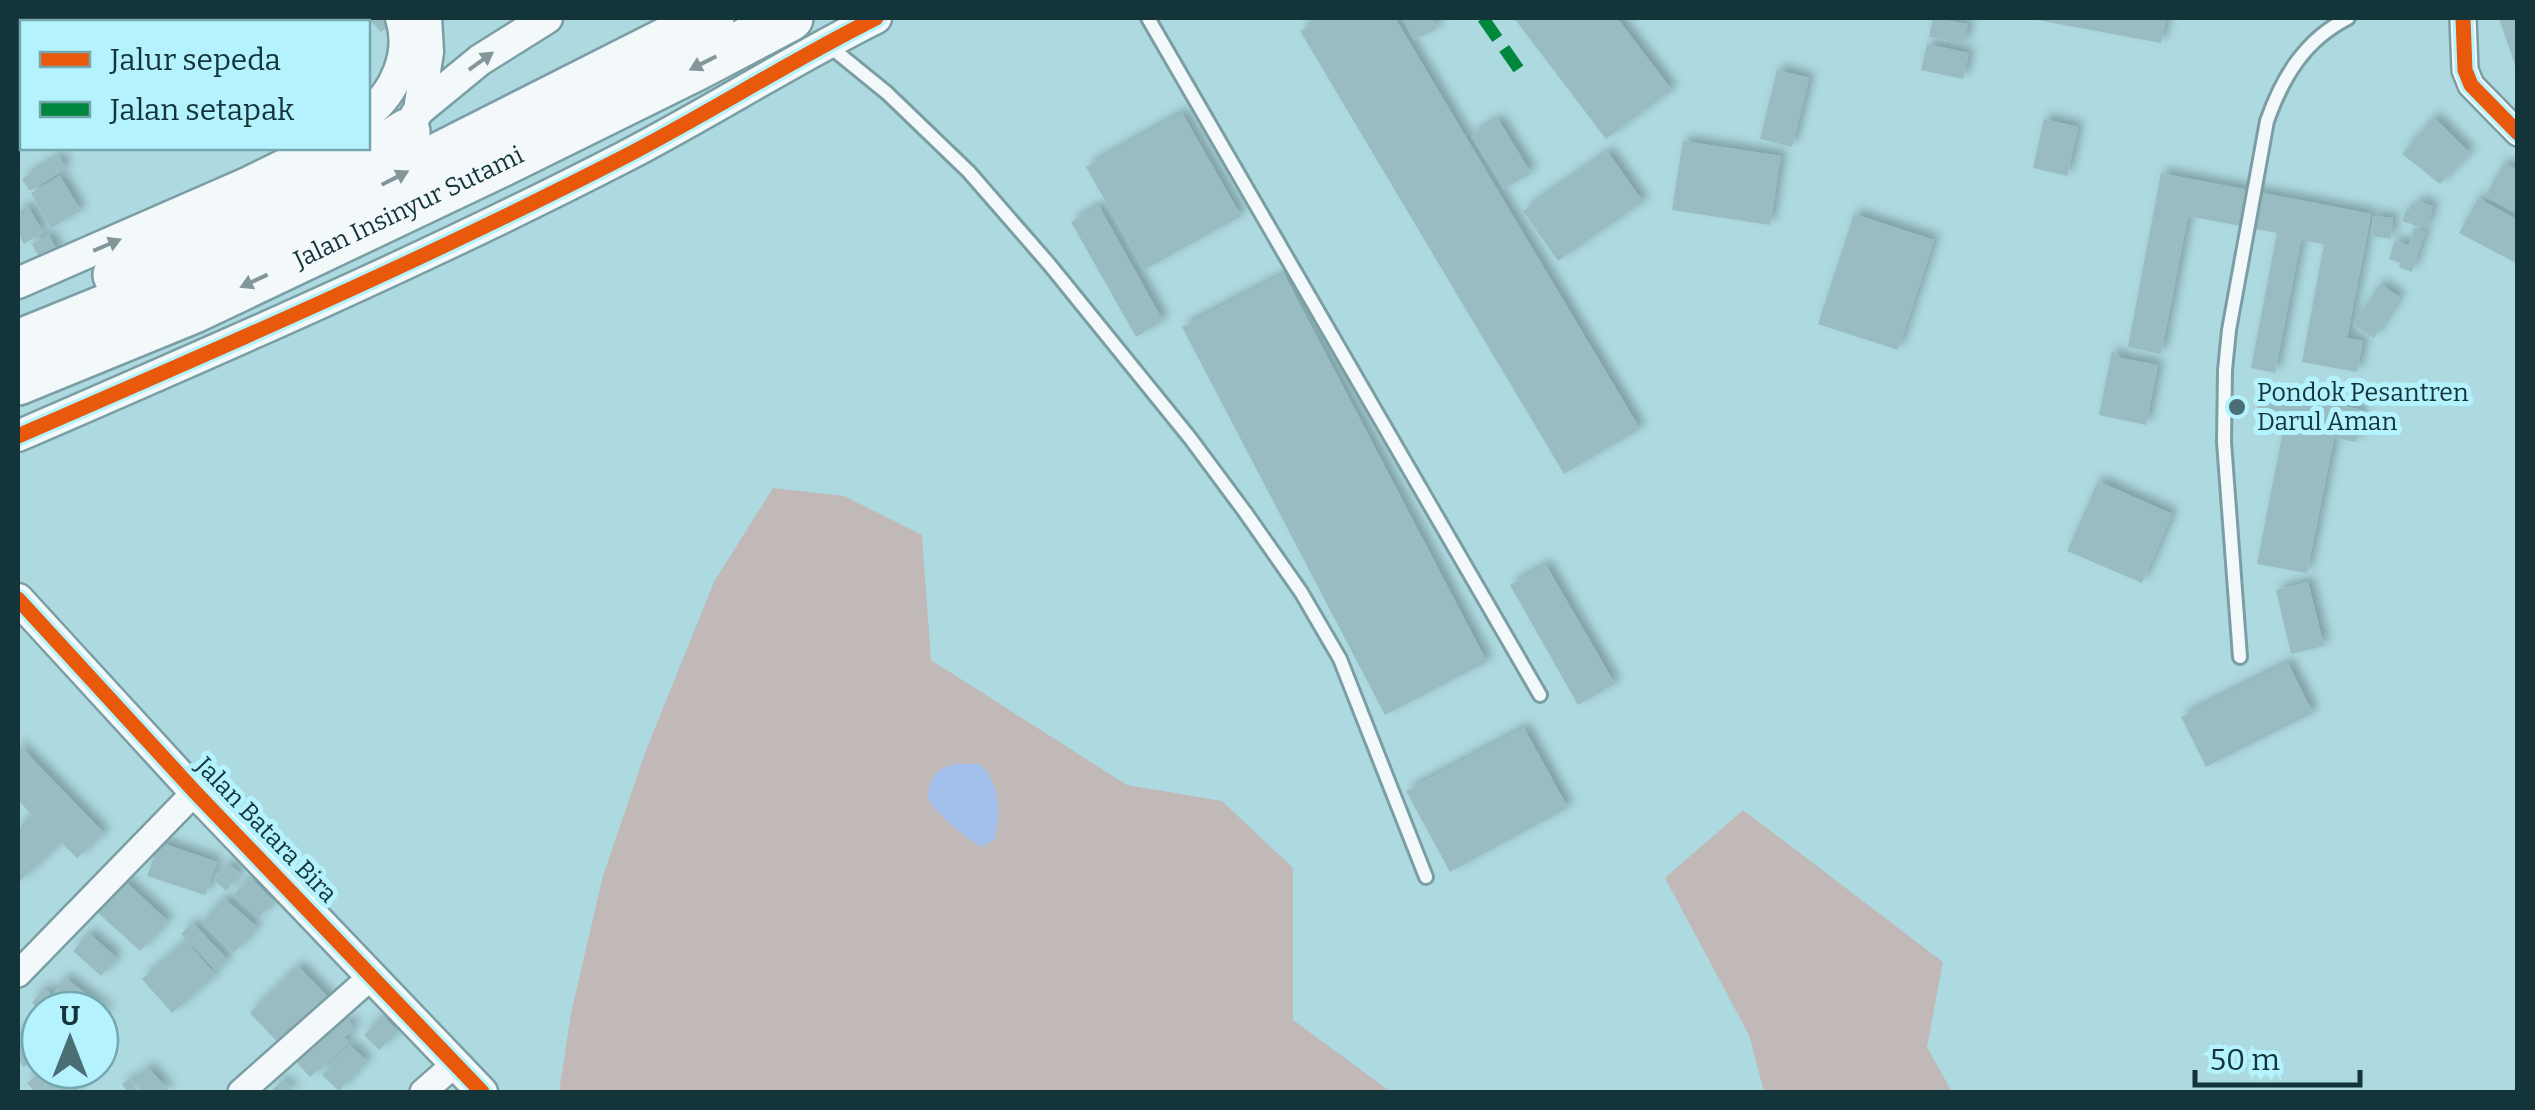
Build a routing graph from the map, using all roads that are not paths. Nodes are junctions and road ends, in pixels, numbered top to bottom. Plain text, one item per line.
1 (401, 18) edge
2 (426, 18) edge
3 (548, 18) edge
4 (711, 18) edge
5 (790, 18) edge
6 (876, 18) edge
7 (1148, 18) edge
8 (2348, 18) edge
9 (2463, 18) edge
10 (826, 43) junction
11 (398, 118) edge
12 (2518, 133) edge
13 (314, 150) edge
14 (18, 283) edge
15 (18, 318) edge
16 (18, 343) edge
17 (18, 382) edge
18 (18, 436) edge
19 (19, 603) edge
20 (2240, 657) dead end
21 (1540, 695) dead end
22 (195, 792) junction
23 (1426, 878) dead end
24 (18, 974) edge
25 (372, 976) junction
26 (455, 1064) junction
27 (241, 1092) edge
28 (423, 1092) edge
29 (482, 1092) edge

1 - 11 street
2 - 11 street
11 -> 3 street
16 -> 4 highway, Jalan Insinyur Sutami
5 -> 17 highway, Jalan Insinyur Sutami
6 - 10 street
7 - 21 lane
8 - 20 lane
9 - 12 street
10 - 18 street
10 - 23 lane
11 - 15 highway
14 -> 13 street
19 - 22 street, Jalan Batara Bira
22 - 24 street
22 - 25 street, Jalan Batara Bira
25 - 26 street, Jalan Batara Bira
25 - 27 street
26 - 28 street
26 - 29 street, Jalan Batara Bira

